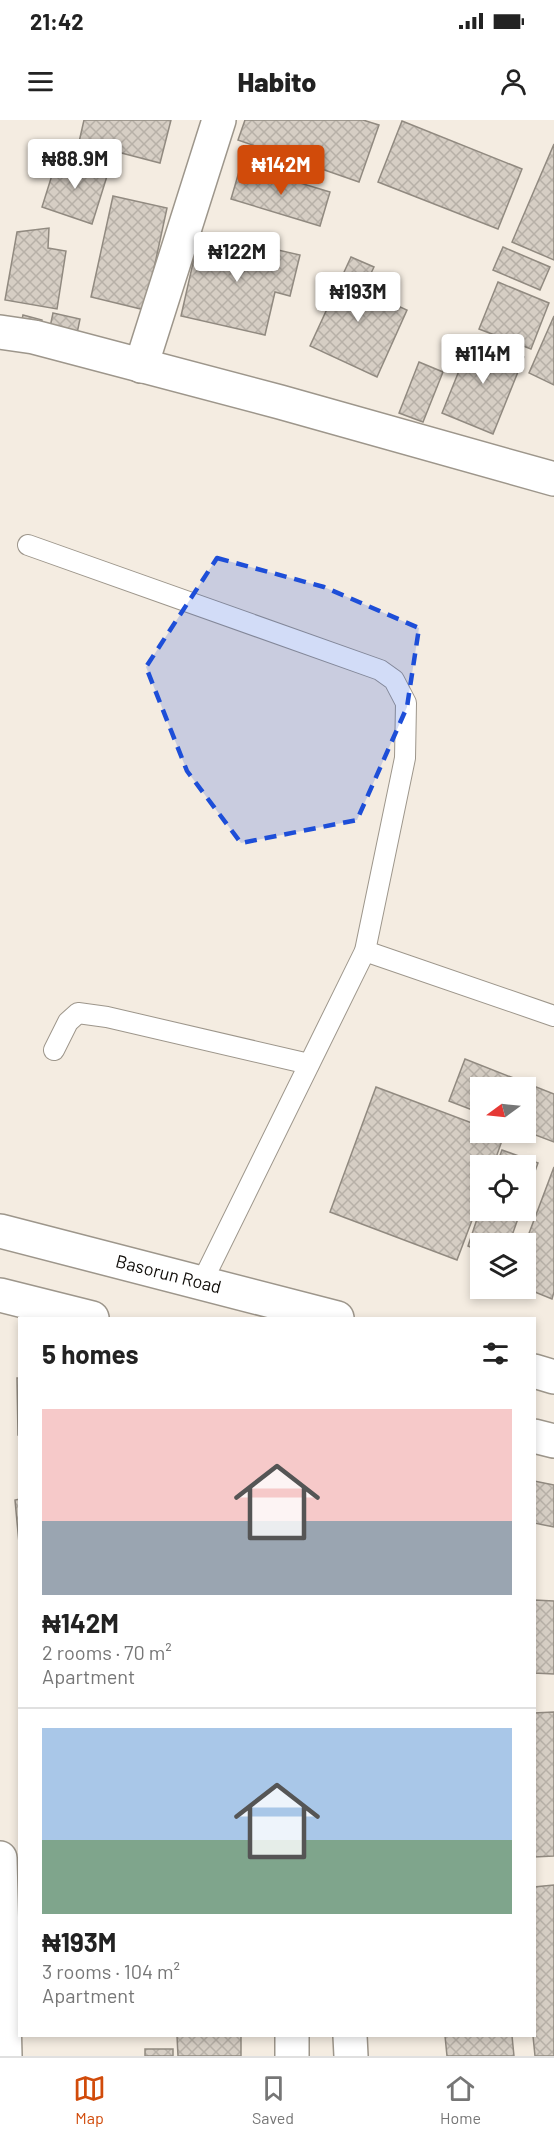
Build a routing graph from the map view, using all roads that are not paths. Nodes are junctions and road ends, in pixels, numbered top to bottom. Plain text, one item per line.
1 (219, 120) edge
2 (0, 332) edge
3 (141, 366) junction
4 (554, 479) edge
5 (28, 544) dead end
6 (365, 951) junction
7 (554, 1016) edge
8 (54, 1050) dead end
9 (309, 1065) junction
10 (0, 1231) edge
11 (202, 1282) junction
12 (0, 1295) edge
13 (88, 1317) edge
14 (333, 1317) edge
15 (536, 1372) edge
16 (554, 1377) edge
17 (536, 1436) edge
18 (554, 1441) edge
19 (0, 1858) edge
20 (292, 2037) edge
21 (350, 2037) edge
22 (5, 2056) edge
23 (292, 2056) edge
24 (351, 2056) edge

1 - 3 street
2 - 3 street
3 - 4 street
5 - 6 lane
6 - 7 lane
6 - 9 lane
8 - 9 lane
9 - 11 lane
10 - 11 street, Basorun Road
11 - 14 street, Basorun Road
12 - 13 street
15 - 16 street
17 - 18 street
19 - 22 street
20 - 23 street
21 - 24 street

